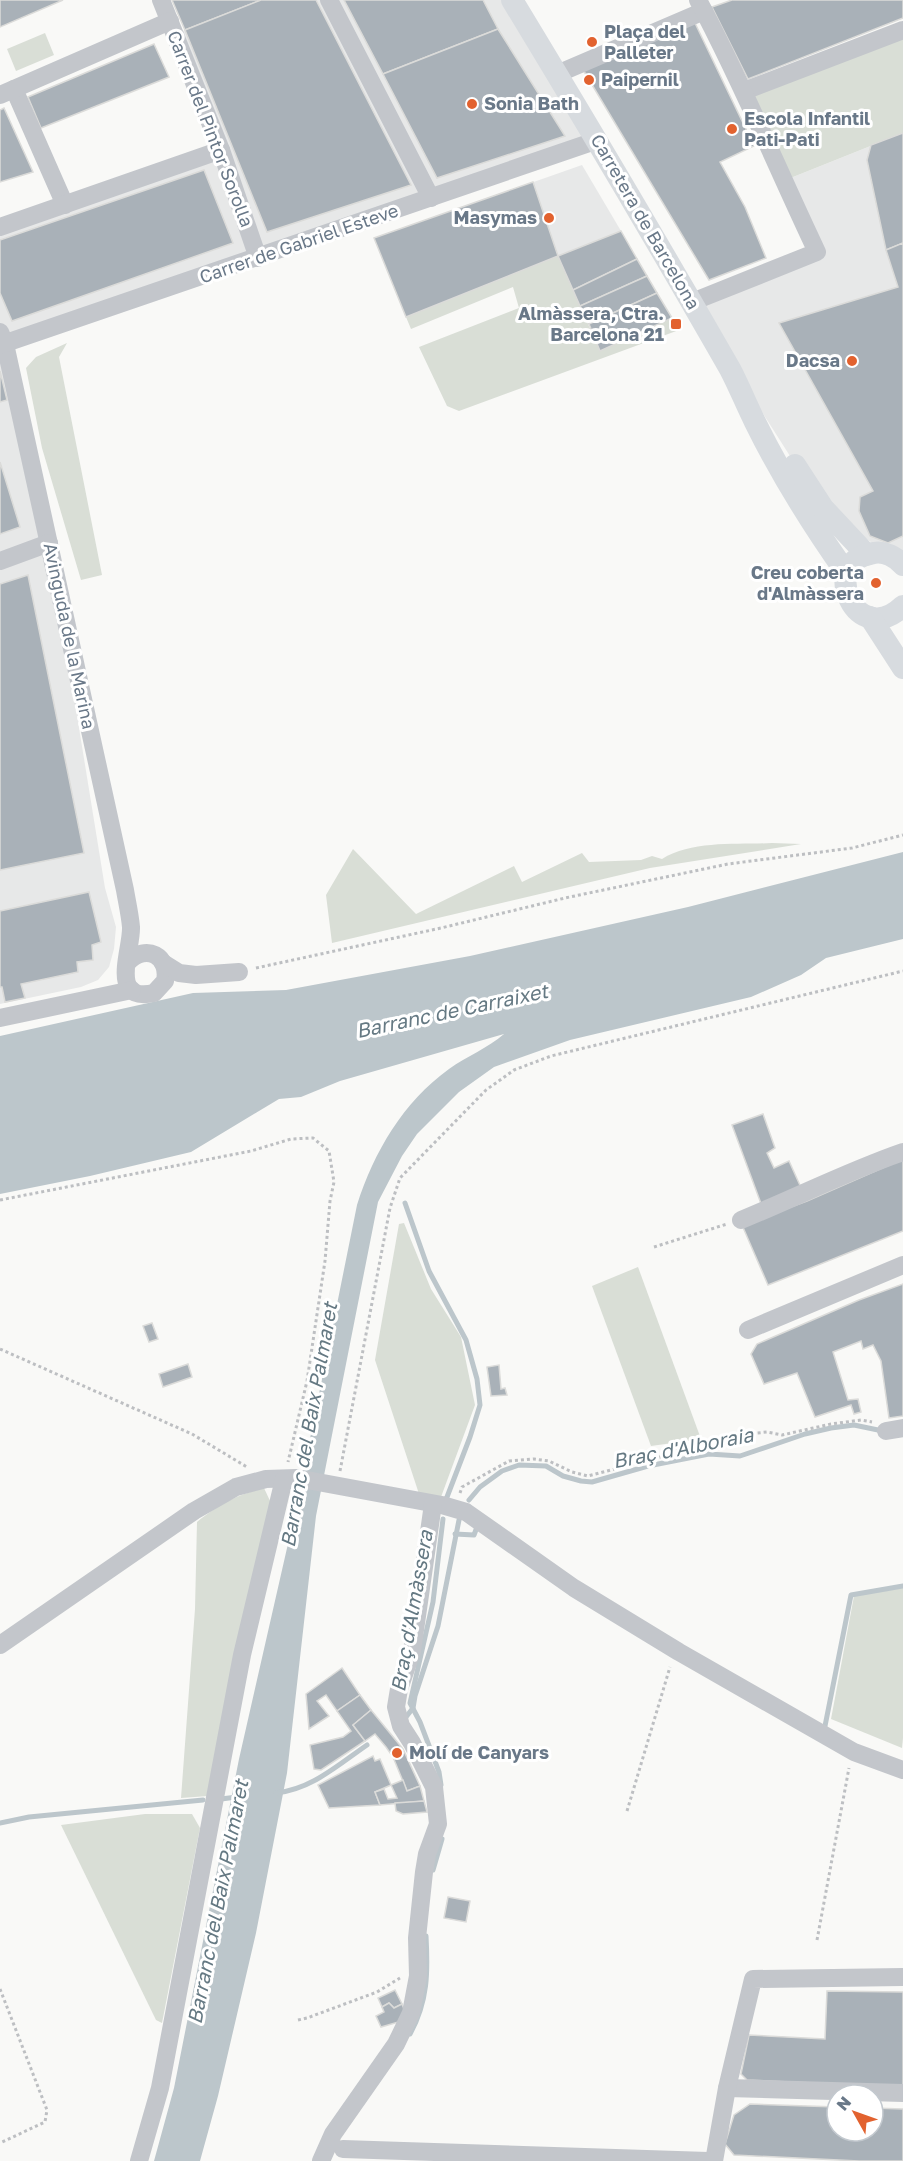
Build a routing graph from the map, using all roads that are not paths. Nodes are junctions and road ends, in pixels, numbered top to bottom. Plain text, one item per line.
1 (161, 0) edge
2 (329, 0) edge
3 (512, 0) edge
4 (702, 3) edge
5 (170, 21) junction
6 (903, 30) edge
7 (557, 74) junction
8 (744, 91) junction
9 (7, 92) edge
10 (598, 140) junction
11 (221, 150) junction
12 (431, 198) junction
13 (65, 205) junction
14 (0, 227) edge
15 (258, 258) junction
16 (692, 302) junction
17 (2, 340) edge
18 (738, 384) junction
19 (49, 543) junction
20 (867, 555) junction
21 (900, 559) edge
22 (0, 561) edge
23 (847, 574) junction
24 (903, 606) edge
25 (870, 617) junction
26 (903, 668) edge
27 (131, 928) junction
28 (157, 958) junction
29 (126, 965) junction
30 (239, 972) road end
31 (196, 975) junction
32 (161, 986) junction
33 (132, 990) junction
34 (94, 998) junction
35 (0, 1018) edge
36 (903, 1152) edge
37 (741, 1220) road end
38 (903, 1265) edge
39 (748, 1330) dead end
40 (282, 1479) junction
41 (443, 1506) junction
42 (0, 1645) edge
43 (903, 1770) edge
44 (903, 1977) edge
45 (727, 2088) junction
46 (903, 2093) edge
47 (348, 2153) edge
48 (709, 2160) edge
49 (139, 2161) edge
50 (321, 2161) edge

1 - 5 street, Carrer del Pintor Sorolla
2 - 12 street
3 - 7 main road, Carretera de Barcelona
4 - 7 street
4 - 8 street
5 - 9 street
5 - 11 street, Carrer del Pintor Sorolla
6 - 8 street
7 - 10 main road, Carretera de Barcelona
8 - 16 street
9 - 13 street
10 - 12 street, Carrer de Gabriel Esteve
10 - 16 main road, Carretera de Barcelona
11 - 13 street
11 - 15 street, Carrer del Pintor Sorolla
12 - 15 street, Carrer de Gabriel Esteve
13 - 14 street
15 - 17 street, Carrer de Gabriel Esteve
16 - 18 main road, Carretera de Barcelona
17 - 19 street, Avinguda de la Marina
18 - 20 main road, Carretera de Barcelona
18 - 23 main road, Carretera de Barcelona
19 - 22 street
19 - 27 street, Avinguda de la Marina
20 - 21 main road
20 - 23 main road
23 - 25 main road
24 - 25 main road
25 - 26 main road
27 - 28 street, Avinguda de la Marina
27 - 29 street, Avinguda de la Marina
28 - 29 street
28 - 31 street
28 - 32 street
29 - 33 street
29 - 34 street
30 - 31 street
31 - 32 street
32 - 33 street
33 - 34 street
34 - 35 street
36 - 37 street
38 - 39 street
40 - 41 street
40 - 42 street
40 - 49 street
41 - 43 street
41 - 50 street
44 - 45 street
45 - 46 street
45 - 48 street
47 - 48 street

